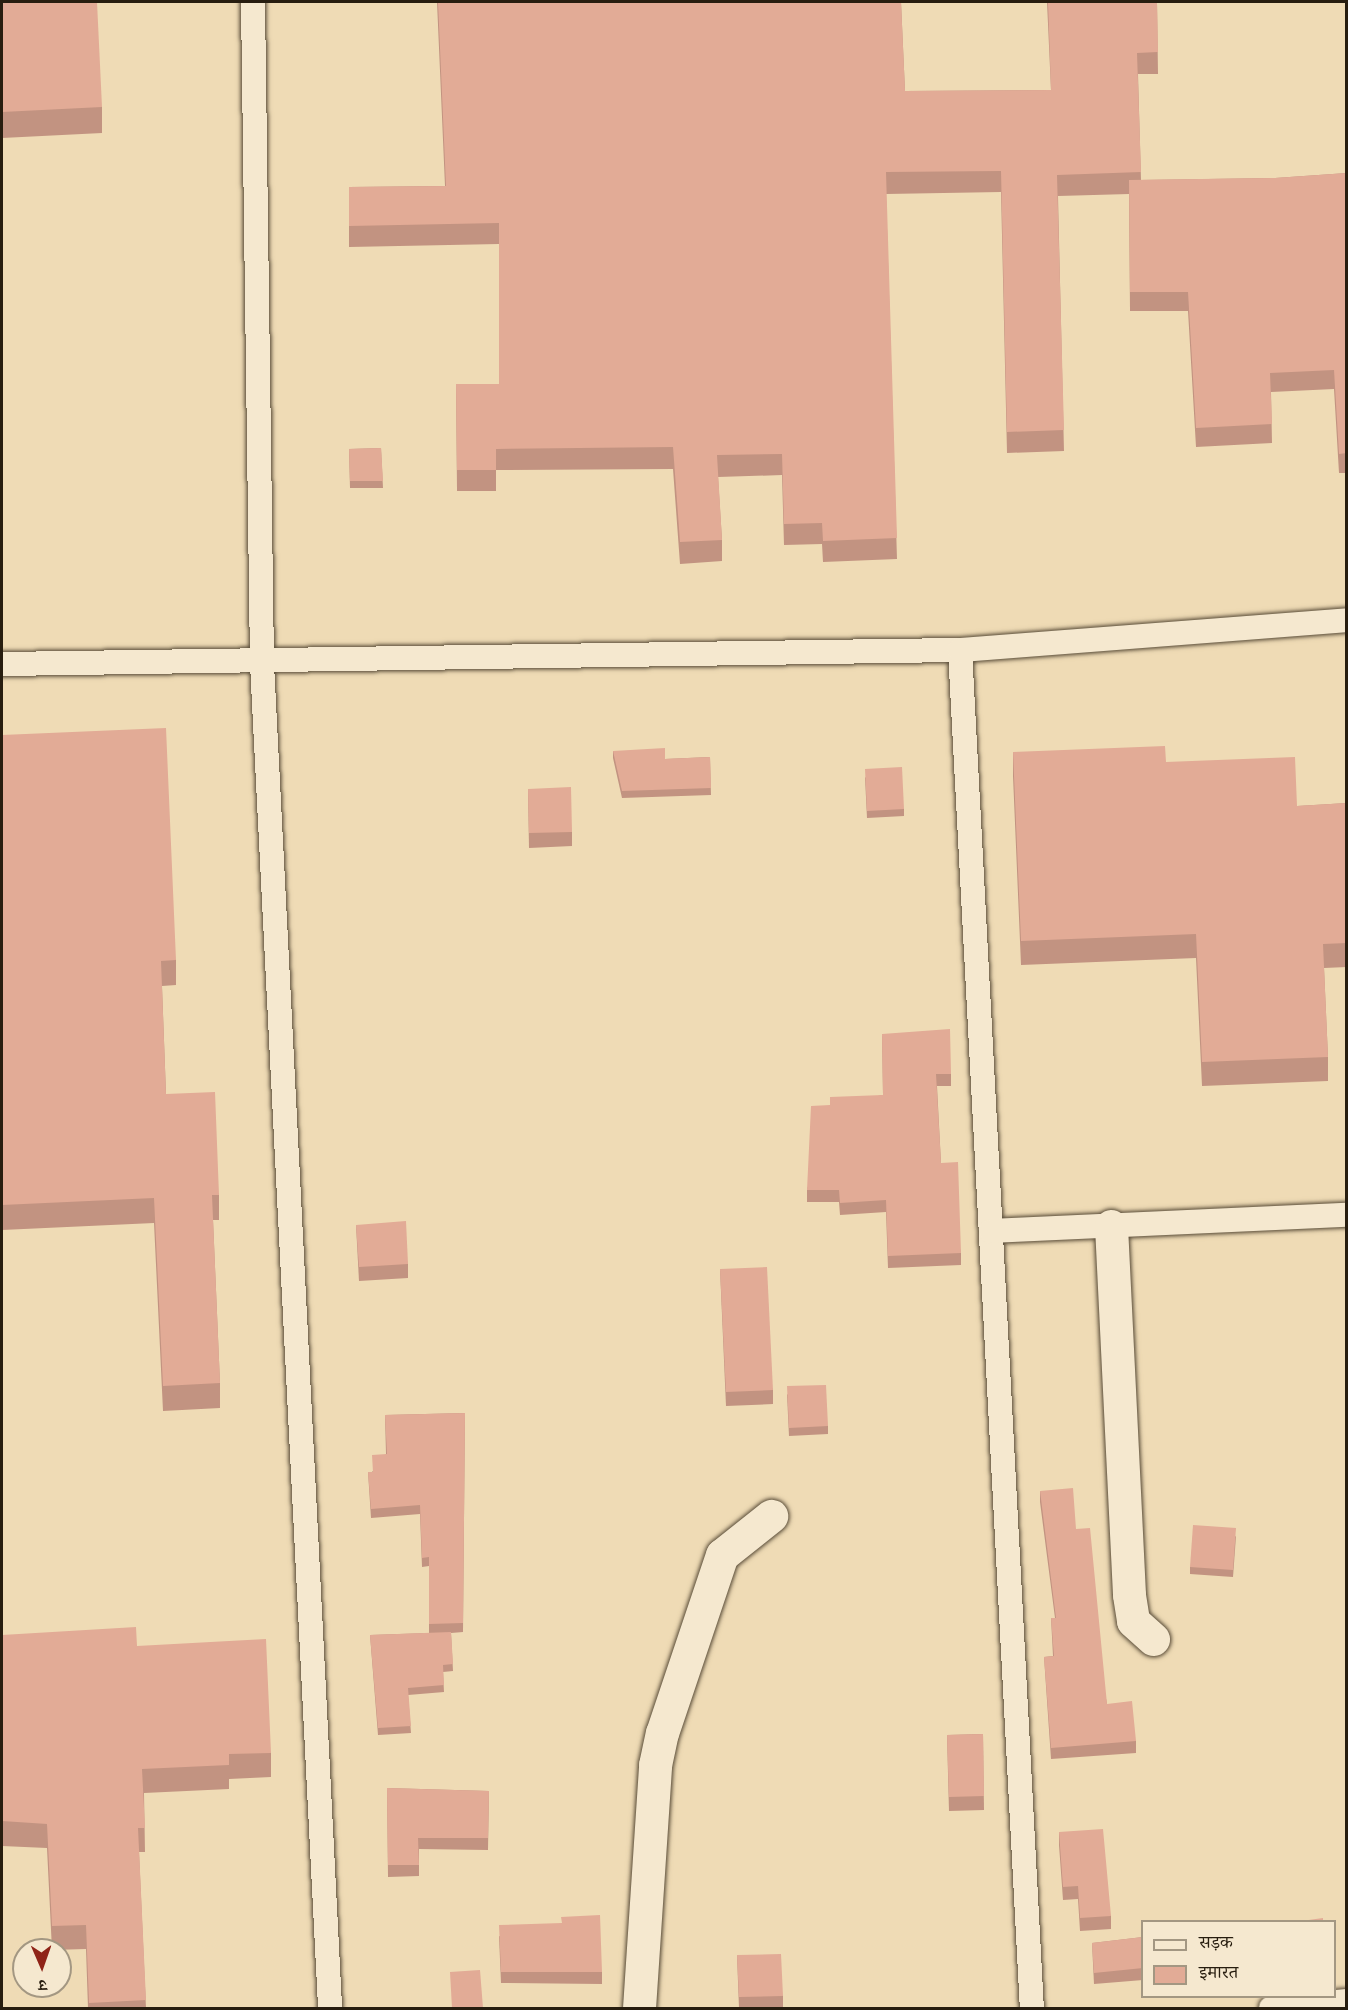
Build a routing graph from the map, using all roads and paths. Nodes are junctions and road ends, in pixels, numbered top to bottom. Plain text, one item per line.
1 (253, 2) edge
2 (1347, 621) edge
3 (960, 650) junction
4 (2, 664) edge
5 (262, 664) junction
6 (1347, 1215) edge
7 (1111, 1226) junction
8 (991, 1231) junction
9 (771, 1516) dead end
10 (1153, 1640) dead end
11 (1347, 2001) edge
12 (330, 2008) edge
13 (639, 2008) edge
14 (1032, 2008) edge
15 (1271, 2008) edge

1 - 5 lane
2 - 3 lane
3 - 5 lane
3 - 8 lane
4 - 5 lane
5 - 12 lane
6 - 7 lane
7 - 8 lane
7 - 10 street
8 - 14 lane
9 - 13 street
11 - 15 lane

